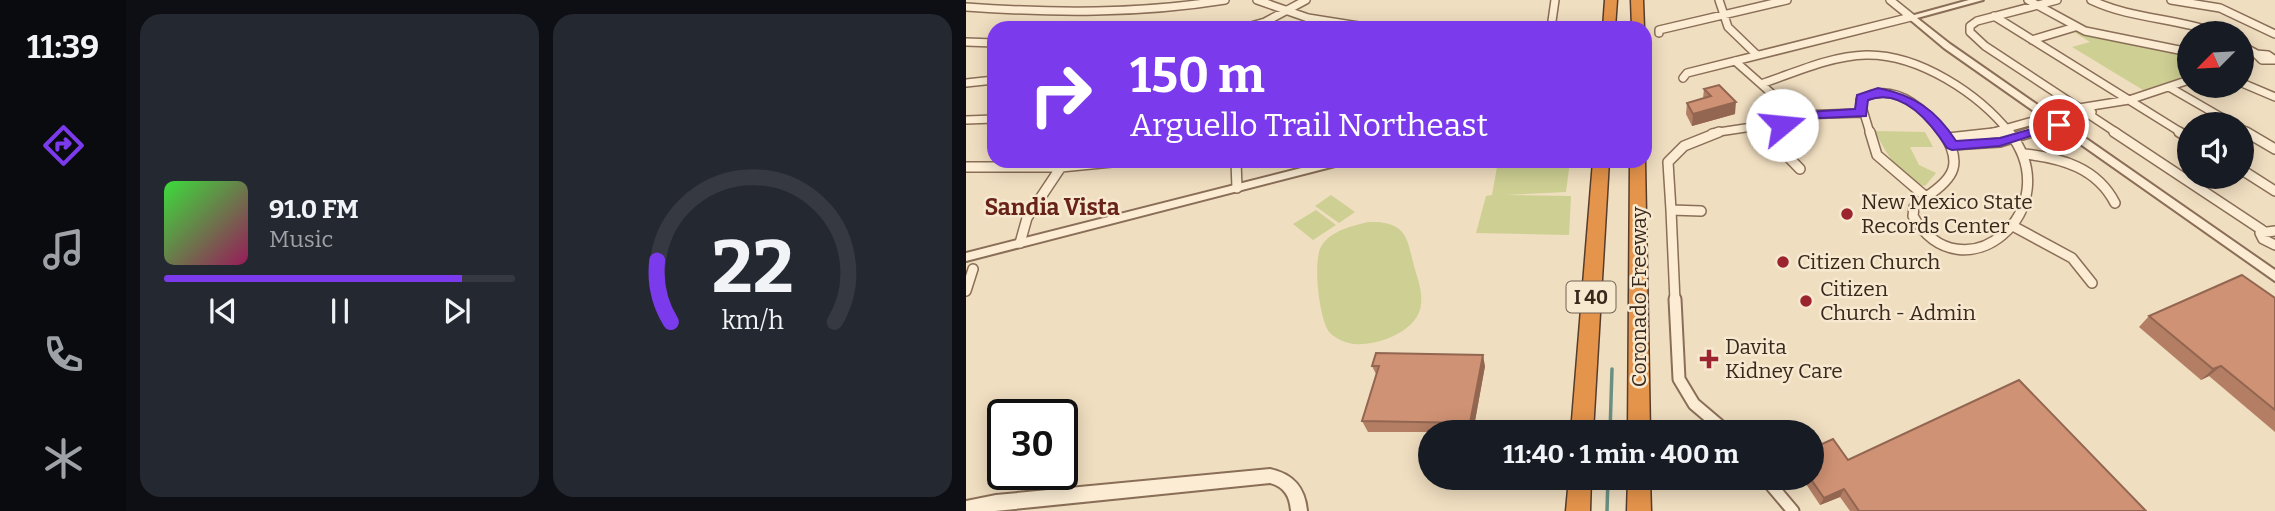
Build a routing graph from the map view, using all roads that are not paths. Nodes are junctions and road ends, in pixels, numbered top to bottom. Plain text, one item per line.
1 (1225, 0) edge
2 (1257, 0) edge
3 (1306, 0) edge
4 (1555, 0) edge
5 (1611, 0) edge
6 (1637, 0) edge
7 (1718, 0) edge
8 (1787, 0) edge
9 (1890, 0) edge
10 (1979, 0) edge
11 (2028, 0) edge
12 (2057, 0) edge
13 (2091, 0) edge
14 (2171, 0) edge
15 (2037, 5) junction
16 (966, 7) edge
17 (1286, 12) junction
18 (1723, 15) junction
19 (1994, 16) junction
20 (1911, 17) junction
21 (1262, 21) edge
22 (1316, 21) edge
23 (1552, 21) edge
24 (1610, 21) edge
25 (1638, 21) edge
26 (2177, 22) edge
27 (2076, 27) junction
28 (1659, 33) dead end
29 (2275, 34) edge
30 (2032, 40) junction
31 (966, 42) edge
32 (987, 43) edge
33 (2177, 49) edge
34 (2254, 52) edge
35 (1756, 55) junction
36 (1738, 60) junction
37 (2274, 62) edge
38 (1683, 78) dead end
39 (987, 81) edge
40 (1758, 81) junction
41 (966, 83) edge
42 (2177, 84) edge
43 (2169, 87) junction
44 (2254, 88) edge
45 (2275, 97) edge
46 (2129, 100) junction
47 (2105, 106) junction
48 (2079, 108) junction
49 (2212, 112) edge
50 (1862, 113) junction
51 (1793, 114) junction
52 (2088, 114) junction
53 (987, 119) edge
54 (966, 120) edge
55 (2054, 121) junction
56 (1772, 128) dead end
57 (2008, 130) junction
58 (2177, 130) edge
59 (2254, 136) edge
60 (2015, 138) junction
61 (1950, 141) junction
62 (2275, 149) edge
63 (2025, 154) junction
64 (966, 167) edge
65 (987, 167) edge
66 (1060, 168) edge
67 (1236, 168) edge
68 (1316, 168) edge
69 (1601, 168) edge
70 (1637, 168) edge
71 (1800, 170) dead end
72 (2254, 178) edge
73 (1237, 188) junction
74 (2275, 191) edge
75 (1927, 198) junction
76 (2115, 202) dead end
77 (1671, 210) junction
78 (1701, 211) dead end
79 (2011, 225) junction
80 (2262, 230) junction
81 (2275, 232) edge
82 (1020, 243) junction
83 (2275, 245) edge
84 (966, 257) edge
85 (972, 269) dead end
86 (2275, 276) edge
87 (2092, 283) dead end
88 (966, 291) edge
89 (1584, 420) edge
90 (1639, 420) edge
91 (1713, 420) edge
92 (1579, 490) edge
93 (1639, 490) edge
94 (1775, 490) edge
95 (966, 509) edge
96 (1577, 510) edge
97 (1299, 511) edge
98 (1639, 511) edge
99 (1793, 511) edge

1 - 16 street
2 - 17 street
3 - 17 street
4 - 23 street
5 - 24 highway
6 - 25 highway
7 - 18 street
8 - 18 street
9 - 20 street
10 - 20 street
11 - 15 street
12 - 15 street
13 - 26 street
14 - 29 street
15 - 19 street
15 - 27 street
17 - 21 street
17 - 22 street
18 - 28 street
18 - 35 street
19 - 30 street
19 - 48 street
20 - 35 street
20 - 55 street
27 - 30 street
27 - 33 street
30 - 46 street
31 - 32 street
34 - 37 street
35 - 36 street
36 - 38 street
36 - 40 street
39 - 41 street
40 - 51 street
40 - 57 street
42 - 43 street
43 - 46 street
43 - 49 street
44 - 45 street
46 - 47 street
46 - 58 street
47 - 48 street
47 - 52 street
48 - 52 street
48 - 55 street
50 - 51 street
50 - 61 street
50 - 75 street
51 - 56 street
52 - 55 street
52 - 80 street
53 - 54 street
55 - 57 street
55 - 60 street
55 - 86 street
57 - 60 street
57 - 61 street
59 - 62 street
60 - 61 street
60 - 63 street
61 - 75 street
63 - 76 street
63 - 79 street
64 - 65 street
66 - 82 street
67 - 73 street
68 - 73 street
69 - 89 highway, Coronado Freeway / I 40
70 - 90 highway, Coronado Freeway / I 40
71 - 77 street
72 - 74 street
73 - 82 street
75 - 79 street
77 - 78 street
77 - 91 street
79 - 87 street
80 - 81 street
80 - 83 street
82 - 84 street
85 - 88 street
92 - 96 highway
93 - 98 highway
94 - 99 street
95 - 97 street

